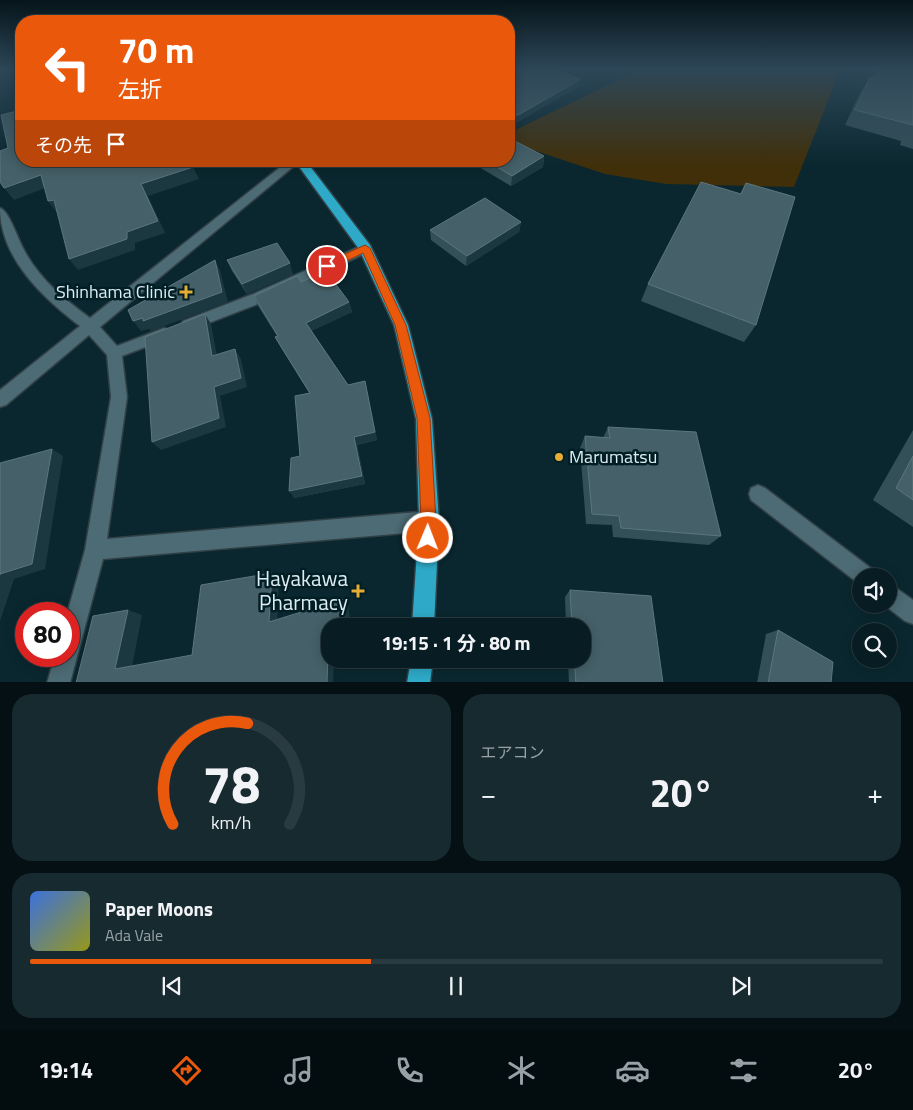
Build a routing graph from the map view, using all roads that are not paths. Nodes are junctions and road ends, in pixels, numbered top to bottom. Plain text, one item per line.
1 (287, 167) edge
2 (304, 167) edge
3 (0, 212) edge
4 (365, 248) junction
5 (90, 326) junction
6 (114, 352) junction
7 (0, 400) edge
8 (758, 494) dead end
9 (429, 521) junction
10 (95, 550) junction
11 (855, 568) edge
12 (897, 601) edge
13 (80, 605) edge
14 (913, 613) edge
15 (424, 618) edge
16 (63, 667) edge
17 (420, 668) edge
18 (58, 682) edge
19 (418, 682) edge

1 - 5 street
2 - 4 highway
3 - 5 street
4 - 6 street
4 - 9 highway
5 - 6 street
5 - 7 street
6 - 10 street
8 - 11 street
9 - 10 street
9 - 15 highway
10 - 13 street
12 - 14 street
16 - 18 street
17 - 19 highway

